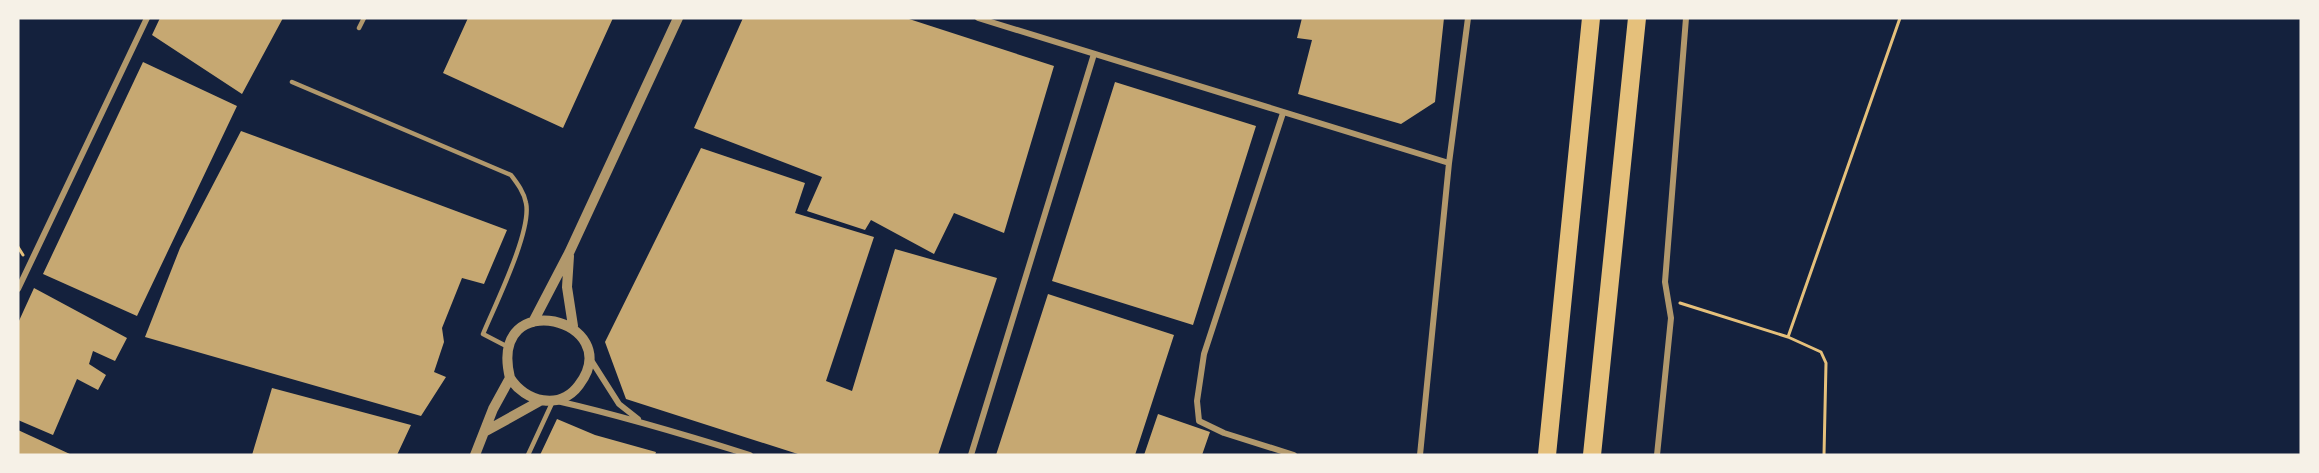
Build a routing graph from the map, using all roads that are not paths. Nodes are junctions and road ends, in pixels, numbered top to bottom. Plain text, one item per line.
1 (147, 18) edge
2 (364, 18) edge
3 (678, 18) edge
4 (978, 18) edge
5 (1468, 18) edge
6 (1591, 18) edge
7 (1637, 18) edge
8 (1686, 18) edge
9 (359, 28) dead end
10 (1094, 54) junction
11 (292, 82) dead end
12 (1282, 113) junction
13 (1449, 163) junction
14 (569, 253) junction
15 (18, 289) edge
16 (533, 322) junction
17 (573, 326) junction
18 (508, 347) junction
19 (588, 355) junction
20 (510, 378) junction
21 (554, 400) junction
22 (540, 401) junction
23 (639, 420) junction
24 (486, 431) junction
25 (475, 455) edge
26 (528, 455) edge
27 (750, 455) edge
28 (971, 455) edge
29 (1293, 455) edge
30 (1420, 455) edge
31 (1547, 455) edge
32 (1592, 455) edge
33 (1657, 455) edge

1 - 15 street
2 - 9 lane
3 - 14 street
4 - 10 street
5 - 13 street
6 - 31 highway
7 - 32 highway
8 - 33 street
10 - 12 street
10 - 28 street
11 - 18 lane
12 - 13 street
12 - 29 street
13 - 30 street
14 - 16 street
14 - 17 street
16 - 17 street
16 - 18 street
17 - 19 street
18 - 20 street
19 - 21 street
19 - 23 street
20 - 22 street
20 - 24 street
21 - 22 street
21 - 23 street
21 - 26 lane
22 - 24 street
23 - 27 street
24 - 25 street

